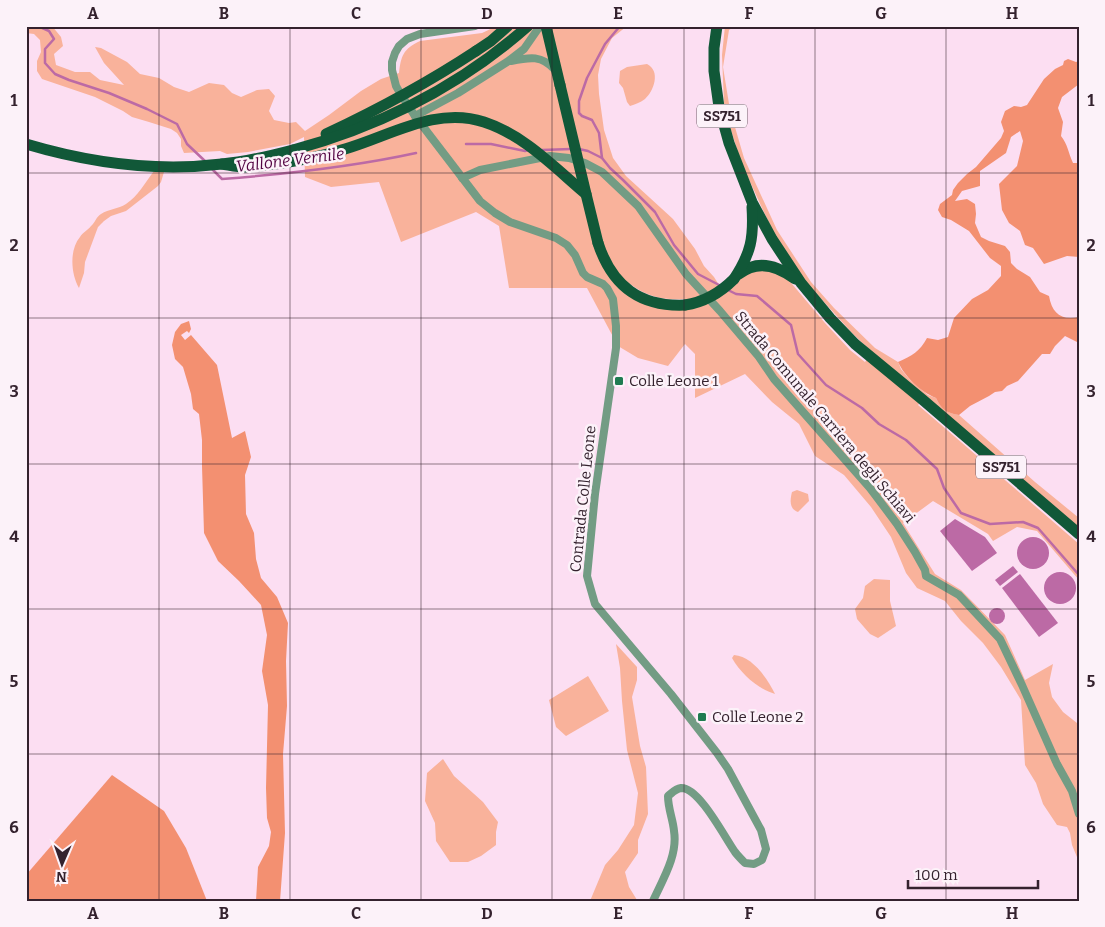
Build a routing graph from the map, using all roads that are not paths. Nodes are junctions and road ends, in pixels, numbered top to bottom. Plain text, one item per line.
1 (475, 26) edge
2 (508, 26) edge
3 (528, 26) edge
4 (540, 26) edge
5 (546, 26) edge
6 (717, 26) edge
7 (507, 62) junction
8 (557, 72) junction
9 (416, 116) junction
10 (26, 144) edge
11 (293, 150) junction
12 (222, 164) junction
13 (462, 178) junction
14 (586, 194) junction
15 (752, 202) junction
16 (734, 279) junction
17 (802, 283) junction
18 (1079, 534) edge
19 (1079, 814) edge
20 (653, 901) edge

1 - 9 street, Contrada Colle Leone
2 - 11 main road, bridge
3 - 11 main road, bridge
4 - 7 street
5 - 8 main road
6 - 15 main road, SS751
7 - 8 street
7 - 9 street
8 - 14 main road, bridge
9 - 13 street, Contrada Colle Leone
10 - 12 main road
11 - 12 main road, bridge
12 - 14 main road, bridge
13 - 19 street, Strada Comunale Carriera degli Schiavi
13 - 20 street, Contrada Colle Leone
14 - 16 main road, bridge
15 - 16 main road
15 - 17 main road
16 - 17 main road
17 - 18 main road, SS751

